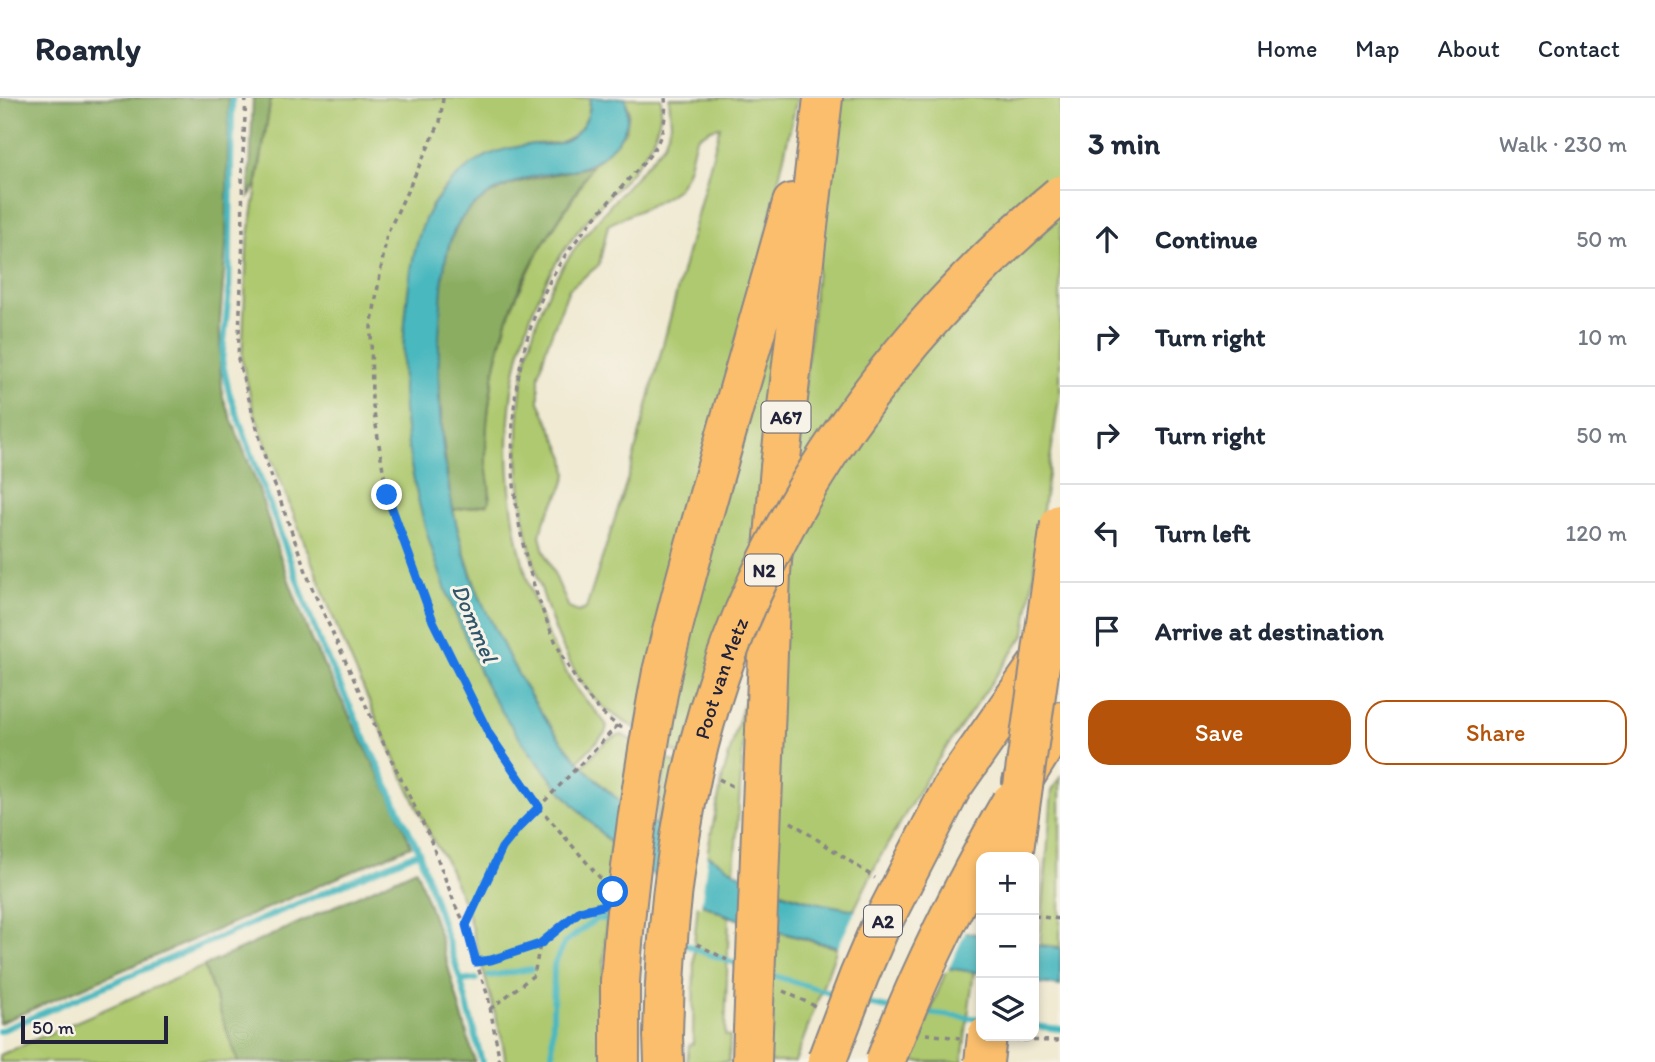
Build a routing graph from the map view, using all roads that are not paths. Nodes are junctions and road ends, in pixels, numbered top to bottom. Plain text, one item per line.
1 (822, 101) edge
2 (1060, 195) edge
3 (1060, 524) edge
4 (1060, 632) edge
5 (1060, 721) edge
6 (1014, 852) edge
7 (986, 1041) edge
8 (752, 1046) edge
9 (664, 1049) edge
10 (826, 1061) edge
11 (620, 1062) edge
12 (885, 1062) edge
13 (984, 1062) edge

1 - 8 highway, A67, bridge
1 - 11 highway, A67, bridge
2 - 9 highway, Poot van Metz / N2, bridge
3 - 6 highway, bridge
4 - 10 highway, A2, bridge
5 - 12 highway, bridge
7 - 13 highway, bridge

